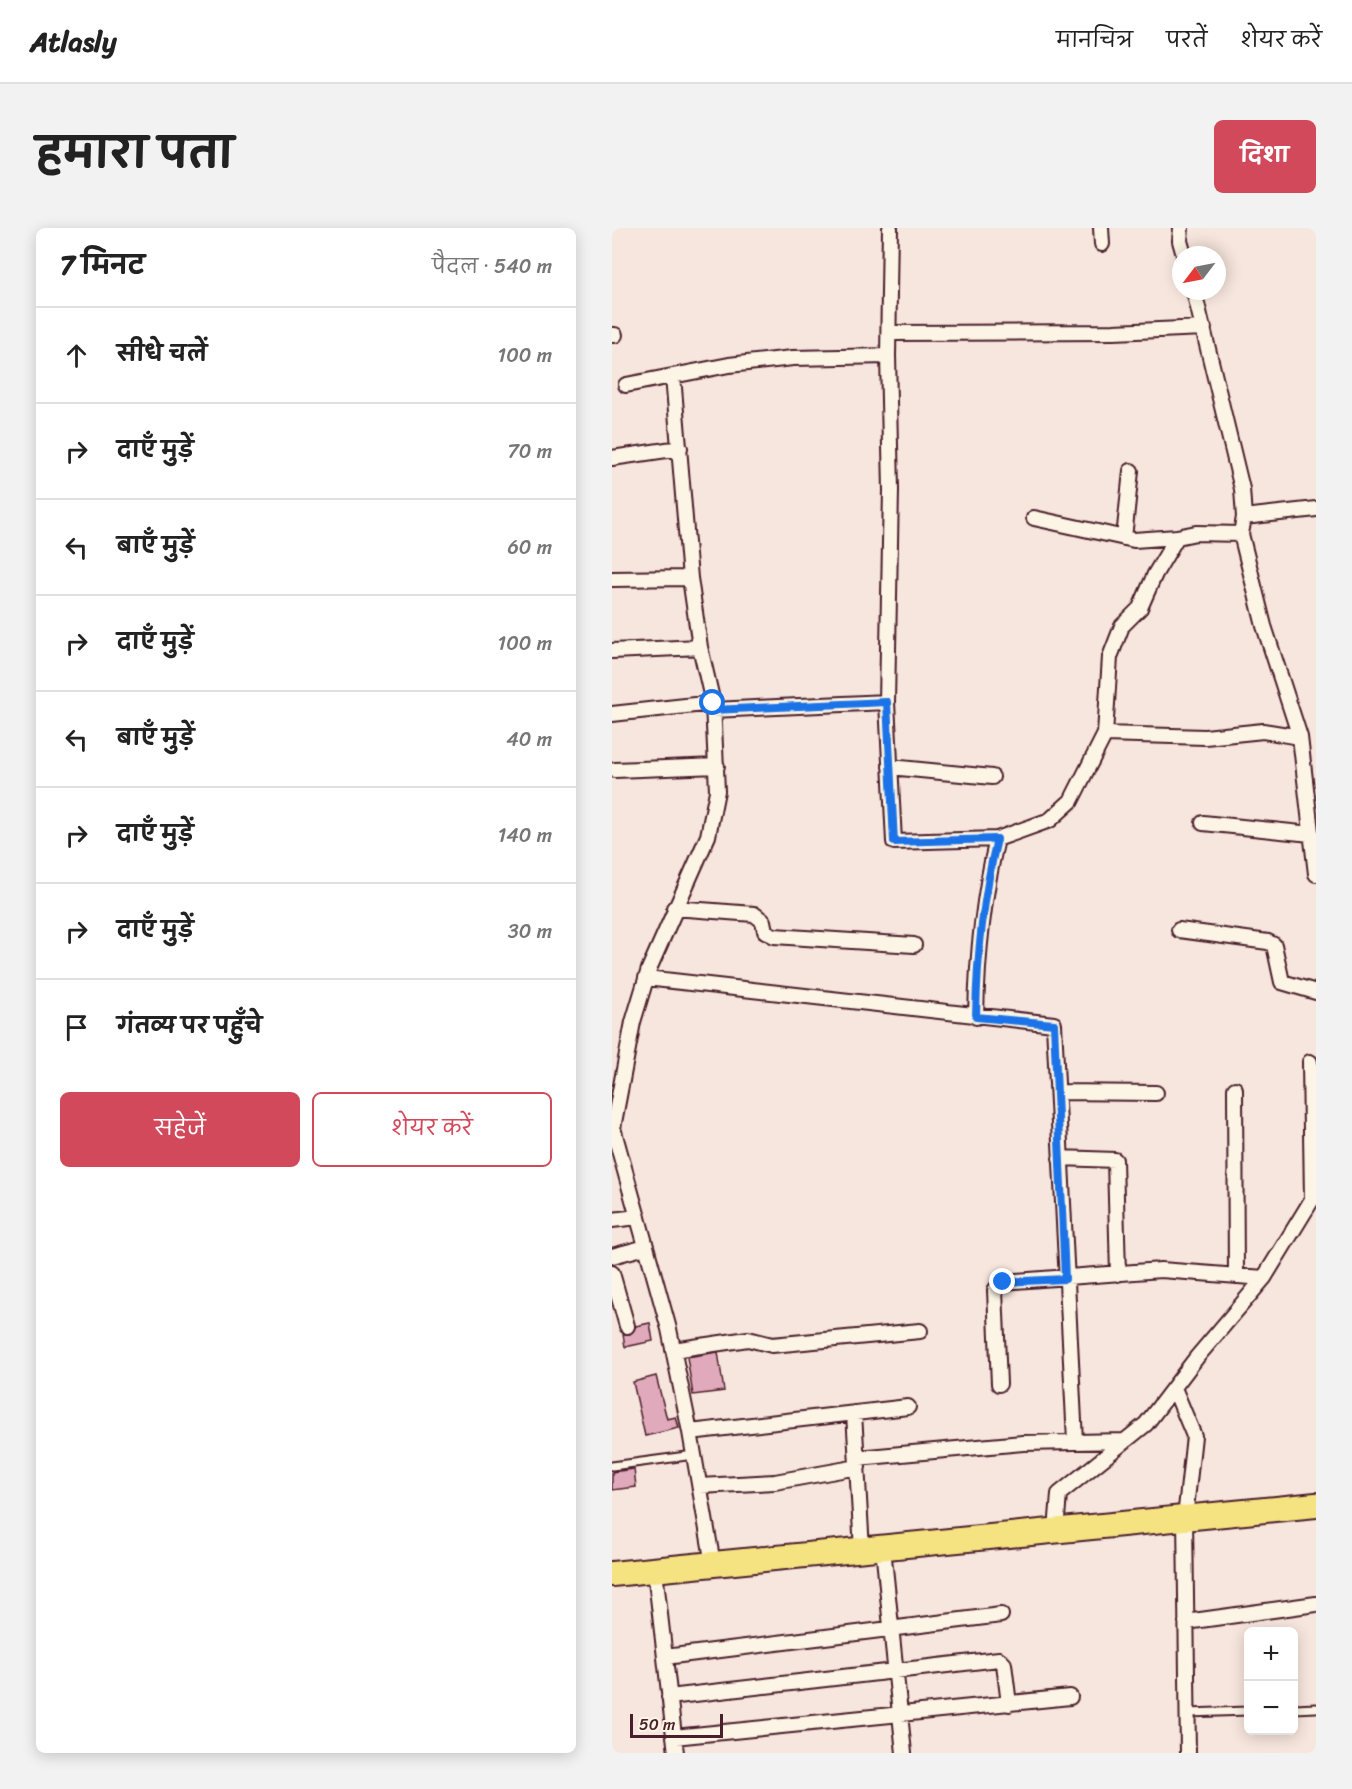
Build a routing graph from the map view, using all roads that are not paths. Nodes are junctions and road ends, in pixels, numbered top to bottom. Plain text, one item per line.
1 (890, 228) edge
2 (1101, 228) edge
3 (1169, 228) edge
4 (1182, 242) edge
5 (1102, 244) dead end
6 (1196, 300) edge
7 (1204, 328) junction
8 (889, 333) junction
9 (888, 356) junction
10 (673, 376) junction
11 (626, 385) dead end
12 (680, 448) junction
13 (612, 458) edge
14 (1131, 471) dead end
15 (1316, 508) edge
16 (1244, 517) junction
17 (1034, 519) dead end
18 (1241, 534) junction
19 (1177, 537) junction
20 (1124, 538) junction
21 (690, 578) junction
22 (612, 579) edge
23 (700, 646) junction
24 (612, 651) edge
25 (887, 702) junction
26 (713, 707) junction
27 (612, 714) edge
28 (1105, 734) junction
29 (1300, 736) junction
30 (717, 766) junction
31 (890, 767) junction
32 (615, 770) dead end
33 (992, 777) dead end
34 (1203, 823) dead end
35 (1311, 834) junction
36 (997, 839) junction
37 (1316, 874) edge
38 (674, 908) junction
39 (1179, 930) dead end
40 (914, 945) dead end
41 (646, 978) junction
42 (1316, 992) edge
43 (976, 1017) junction
44 (1310, 1062) dead end
45 (1235, 1089) dead end
46 (1058, 1092) junction
47 (1156, 1093) dead end
48 (1060, 1158) junction
49 (617, 1162) edge
50 (1314, 1196) edge
51 (638, 1217) junction
52 (612, 1220) edge
53 (646, 1247) junction
54 (612, 1256) edge
55 (612, 1274) edge
56 (1118, 1274) junction
57 (1236, 1276) junction
58 (1264, 1278) junction
59 (1065, 1279) junction
60 (616, 1305) edge
61 (627, 1326) dead end
62 (920, 1330) dead end
63 (673, 1350) junction
64 (999, 1384) dead end
65 (1174, 1388) junction
66 (909, 1407) dead end
67 (854, 1413) junction
68 (690, 1432) junction
69 (1076, 1441) junction
70 (1125, 1441) junction
71 (694, 1455) junction
72 (858, 1462) junction
73 (612, 1466) edge
74 (700, 1486) junction
75 (1316, 1505) edge
76 (1185, 1518) junction
77 (1056, 1530) junction
78 (873, 1549) junction
79 (713, 1564) junction
80 (656, 1570) junction
81 (612, 1574) edge
82 (1316, 1605) edge
83 (1001, 1615) dead end
84 (1186, 1622) junction
85 (892, 1629) junction
86 (665, 1657) junction
87 (897, 1671) junction
88 (669, 1697) junction
89 (1070, 1697) dead end
90 (1009, 1704) junction
91 (1316, 1708) edge
92 (1298, 1709) edge
93 (1244, 1711) edge
94 (1187, 1713) junction
95 (900, 1715) junction
96 (674, 1737) junction
97 (676, 1753) edge
98 (904, 1753) edge
99 (1188, 1753) edge

1 - 8 street
2 - 5 street
3 - 4 street
6 - 7 street
7 - 8 street
7 - 16 street
8 - 9 street
9 - 10 street
9 - 25 street
10 - 11 street
10 - 12 street
12 - 13 street
12 - 21 street
14 - 20 street
15 - 16 street
16 - 18 street
17 - 20 street
18 - 19 street
18 - 29 street
19 - 20 street
19 - 28 street
21 - 22 street
21 - 23 street
23 - 24 street
23 - 26 street
25 - 26 street
25 - 31 street
26 - 27 street
26 - 30 street
28 - 29 street
28 - 36 street
29 - 35 street
30 - 32 street
30 - 38 street
31 - 33 street
31 - 36 street
34 - 35 street
35 - 37 street
36 - 43 street
38 - 40 street
38 - 41 street
39 - 42 street
41 - 43 street
41 - 49 street
43 - 46 street
44 - 50 street
45 - 57 street
46 - 47 street
46 - 48 street
48 - 56 street
48 - 59 street
49 - 51 street
50 - 58 street
51 - 52 street
51 - 53 street
53 - 54 street
53 - 63 street
55 - 60 street
56 - 57 street
56 - 59 street
57 - 58 street
58 - 65 street
59 - 64 street
59 - 69 street
60 - 61 street
62 - 63 street
63 - 68 street
65 - 70 street
65 - 76 street
66 - 67 street
67 - 68 street
67 - 72 street
68 - 71 street
69 - 70 street
69 - 72 street
70 - 77 street
71 - 73 lane
71 - 74 street
72 - 74 street
72 - 78 street
74 - 79 street
75 - 76 highway
76 - 77 highway
76 - 84 street
77 - 78 highway
78 - 79 highway
78 - 85 street
79 - 80 highway
80 - 81 highway
80 - 86 street
82 - 84 street
83 - 85 street
84 - 94 street
85 - 86 street
85 - 87 street
86 - 88 street
87 - 88 street
87 - 90 street
87 - 95 street
88 - 96 street
89 - 90 street
90 - 95 street
91 - 92 lane
93 - 94 lane
94 - 99 street
95 - 96 street
95 - 98 street
96 - 97 street

